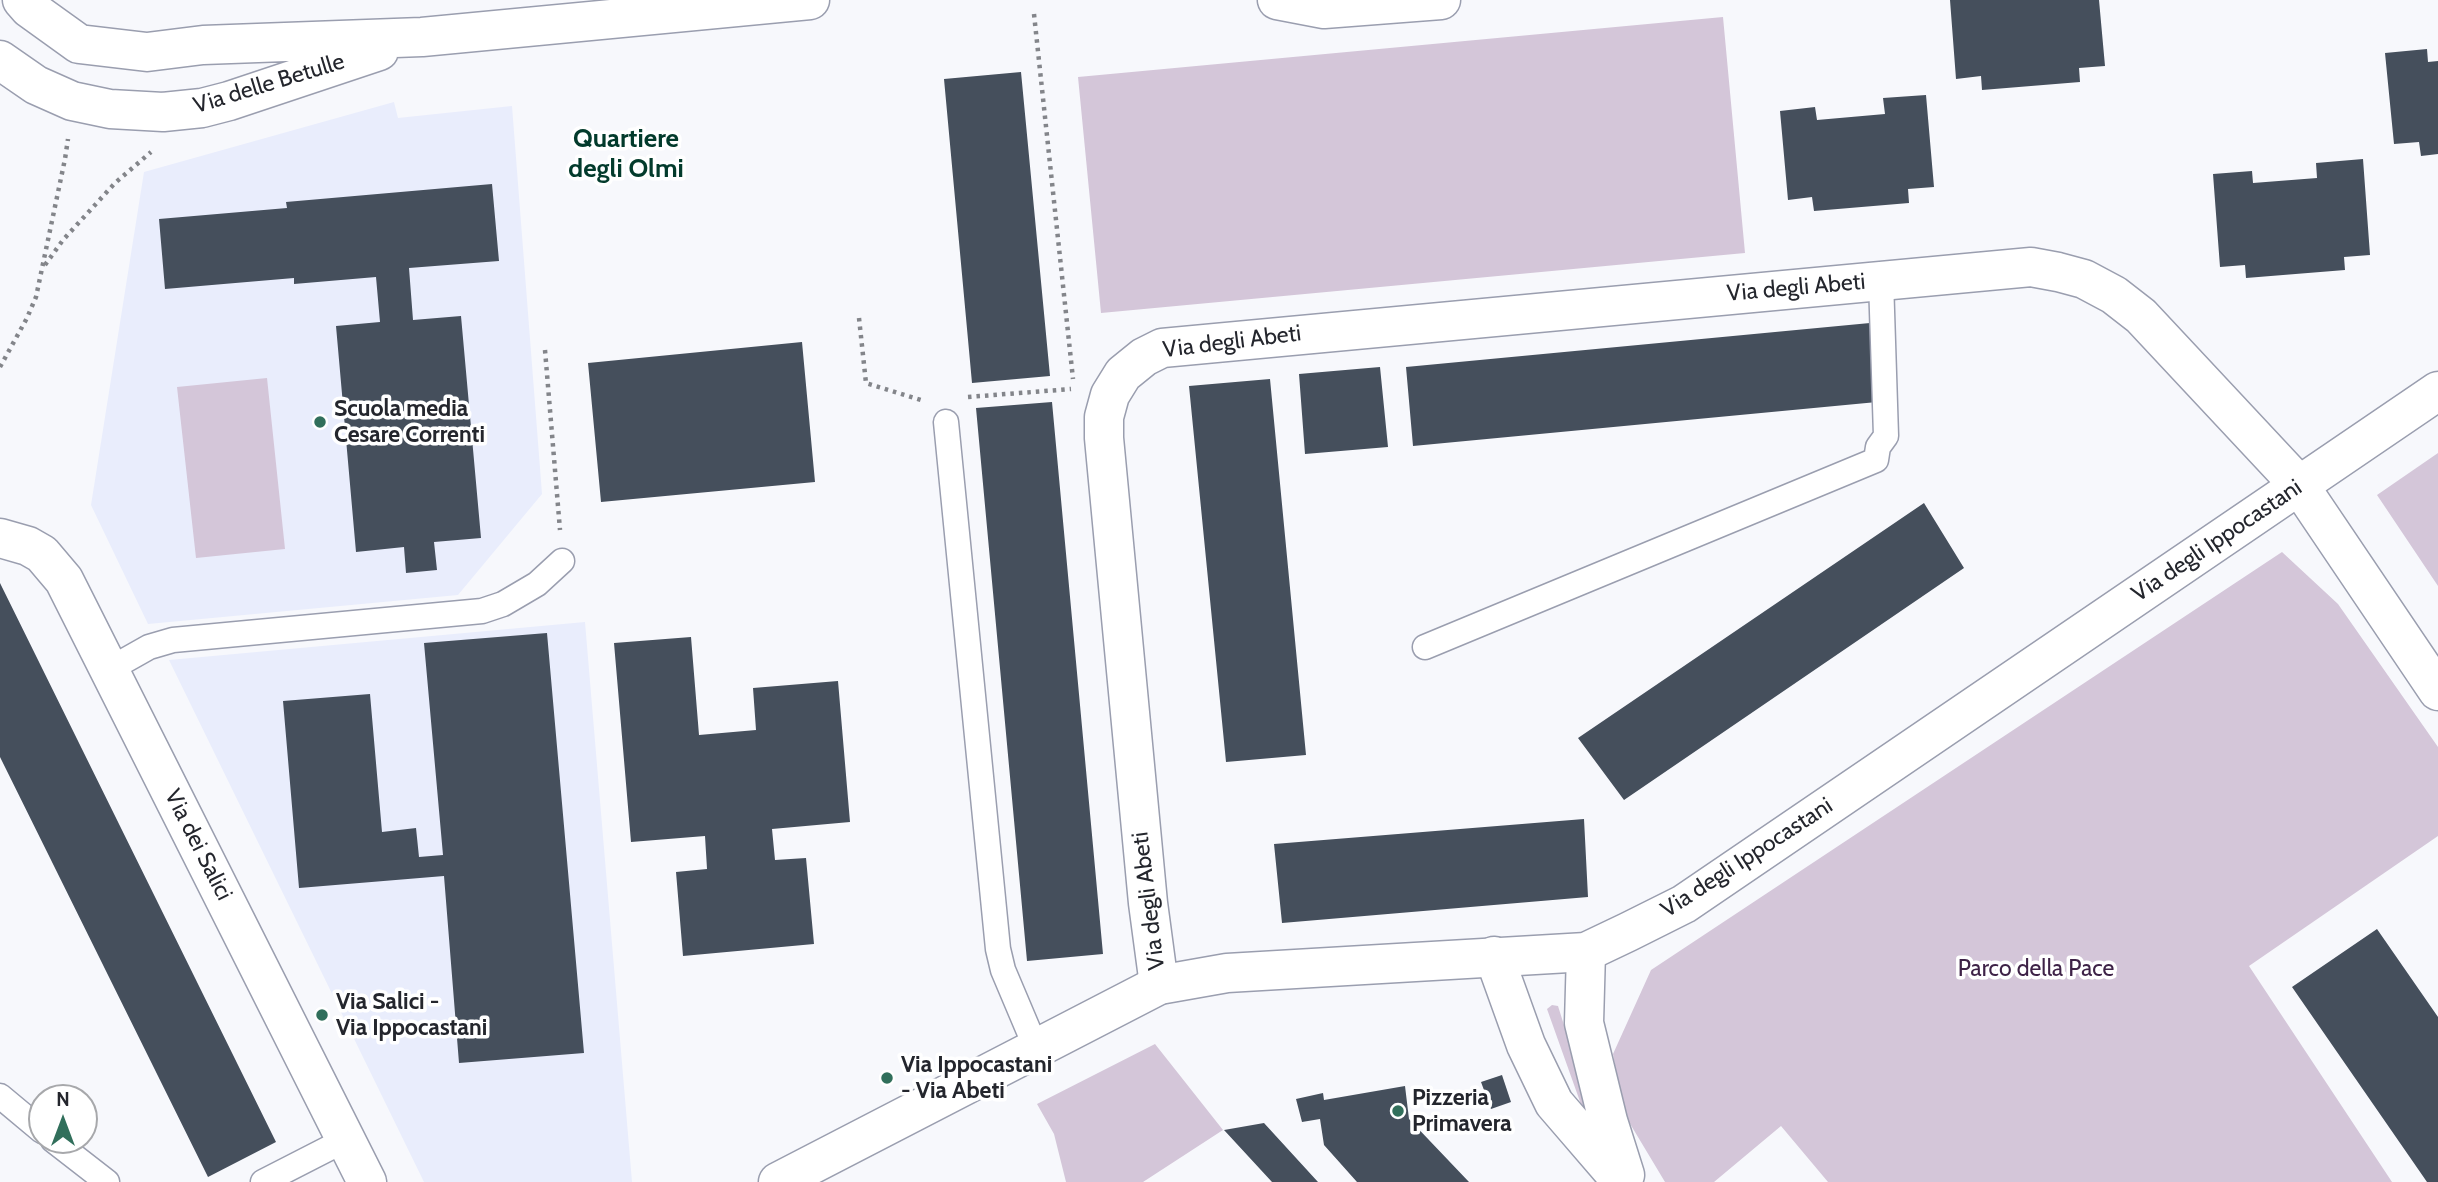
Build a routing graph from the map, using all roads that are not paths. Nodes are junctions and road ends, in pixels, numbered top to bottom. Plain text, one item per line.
1 (22, 0) edge
2 (810, 0) edge
3 (1277, 0) edge
4 (1441, 0) edge
5 (422, 37) junction
6 (0, 60) edge
7 (1881, 280) junction
8 (2438, 391) edge
9 (946, 422) dead end
10 (2299, 485) junction
11 (0, 538) edge
12 (562, 561) road end
13 (1425, 647) dead end
14 (110, 669) junction
15 (2438, 691) edge
16 (1586, 952) junction
17 (1494, 956) junction
18 (1159, 985) junction
19 (1036, 1048) junction
20 (0, 1096) edge
21 (28, 1119) edge
22 (345, 1140) junction
23 (71, 1154) edge
24 (302, 1173) edge
25 (107, 1182) edge
26 (263, 1182) edge
27 (367, 1182) edge
28 (778, 1182) edge
29 (1625, 1182) edge

1 - 5 street, Via delle Betulle
2 - 5 street, Via delle Betulle
3 - 4 street
5 - 6 street, Via delle Betulle
7 - 10 street, Via degli Abeti
7 - 13 lane, Via degli Abeti
7 - 18 street, Via degli Abeti
8 - 10 street, Via degli Ippocastani
9 - 19 lane
10 - 15 street, Via degli Abeti
10 - 16 street, Via degli Ippocastani
11 - 14 street, Via dei Salici
12 - 14 lane
14 - 22 street, Via dei Salici
16 - 17 street, Via degli Ippocastani
16 - 29 street
17 - 18 street, Via degli Ippocastani
17 - 29 street
18 - 19 street, Via degli Ippocastani
19 - 28 street, Via degli Ippocastani
20 - 21 lane
22 - 24 lane
22 - 27 street, Via dei Salici
23 - 25 lane
24 - 26 lane

